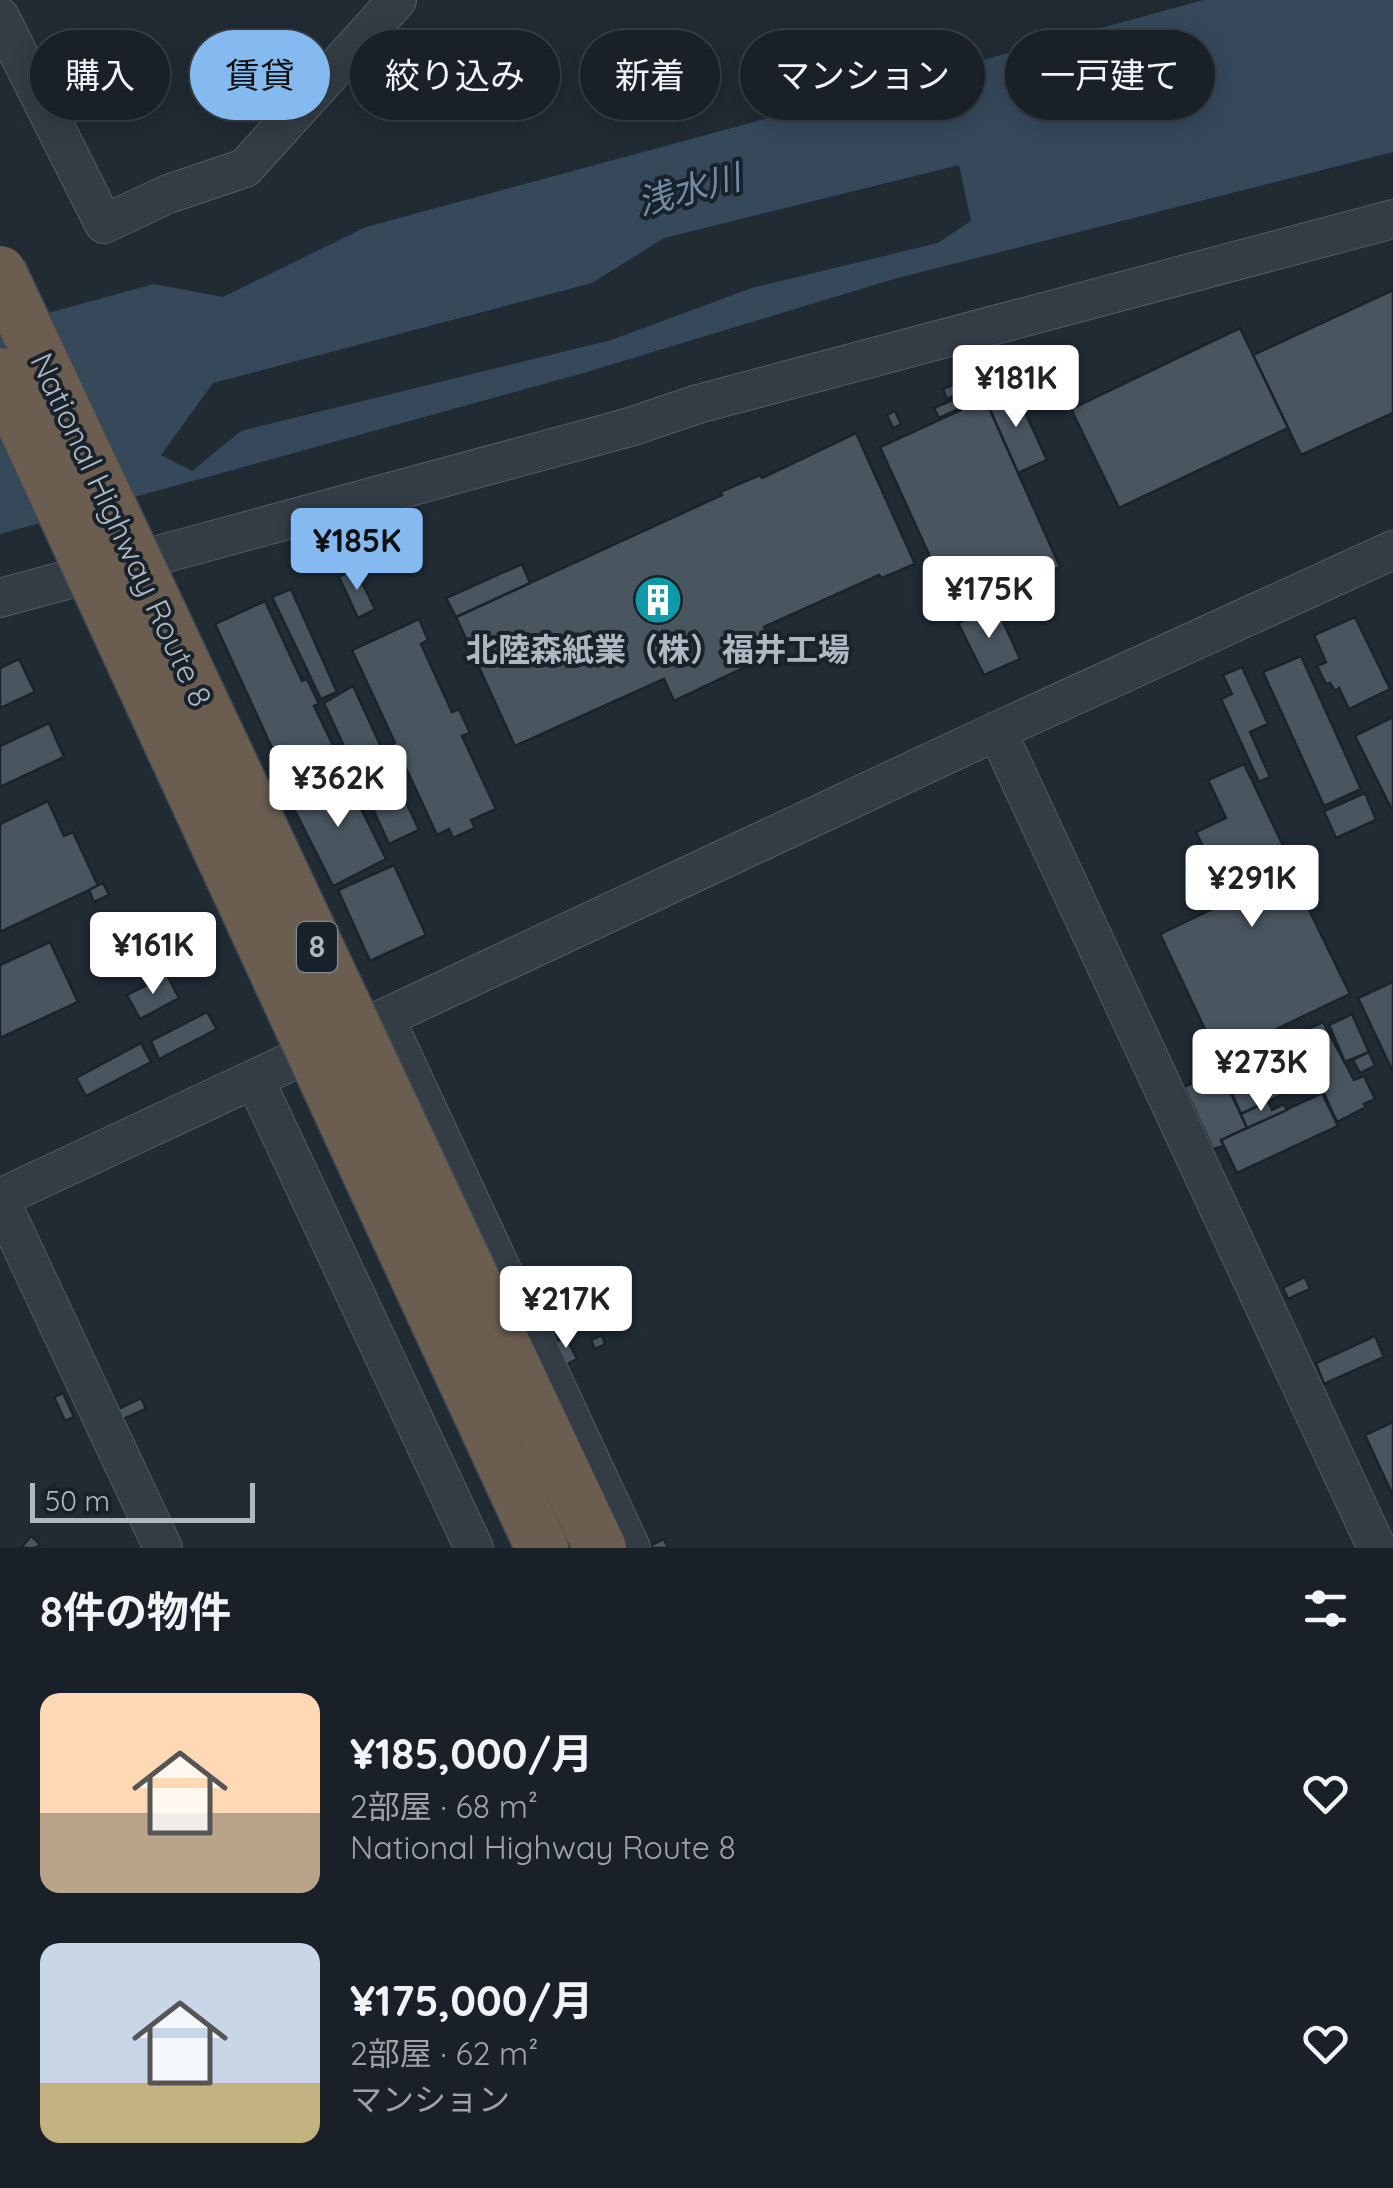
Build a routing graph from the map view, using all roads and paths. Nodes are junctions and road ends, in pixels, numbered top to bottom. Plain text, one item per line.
1 (398, 0) edge
2 (0, 17) edge
3 (1393, 219) edge
4 (0, 272) edge
5 (0, 374) edge
6 (1392, 554) edge
7 (0, 598) edge
8 (997, 731) junction
9 (385, 1018) junction
10 (255, 1080) junction
11 (0, 1199) edge
12 (462, 1315) junction
13 (164, 1548) edge
14 (474, 1548) edge
15 (542, 1548) edge
16 (600, 1548) edge
17 (631, 1548) edge
18 (1377, 1548) edge

1 - 2 street
3 - 7 street
4 - 12 highway, National Highway Route 8 / 8, bridge
5 - 12 highway, National Highway Route 8 / 8, bridge
6 - 8 street
8 - 9 street
8 - 18 street
9 - 10 street
9 - 17 street
10 - 11 street
10 - 14 street
11 - 13 street
12 - 15 highway, National Highway Route 8 / 8
12 - 16 highway, National Highway Route 8 / 8

